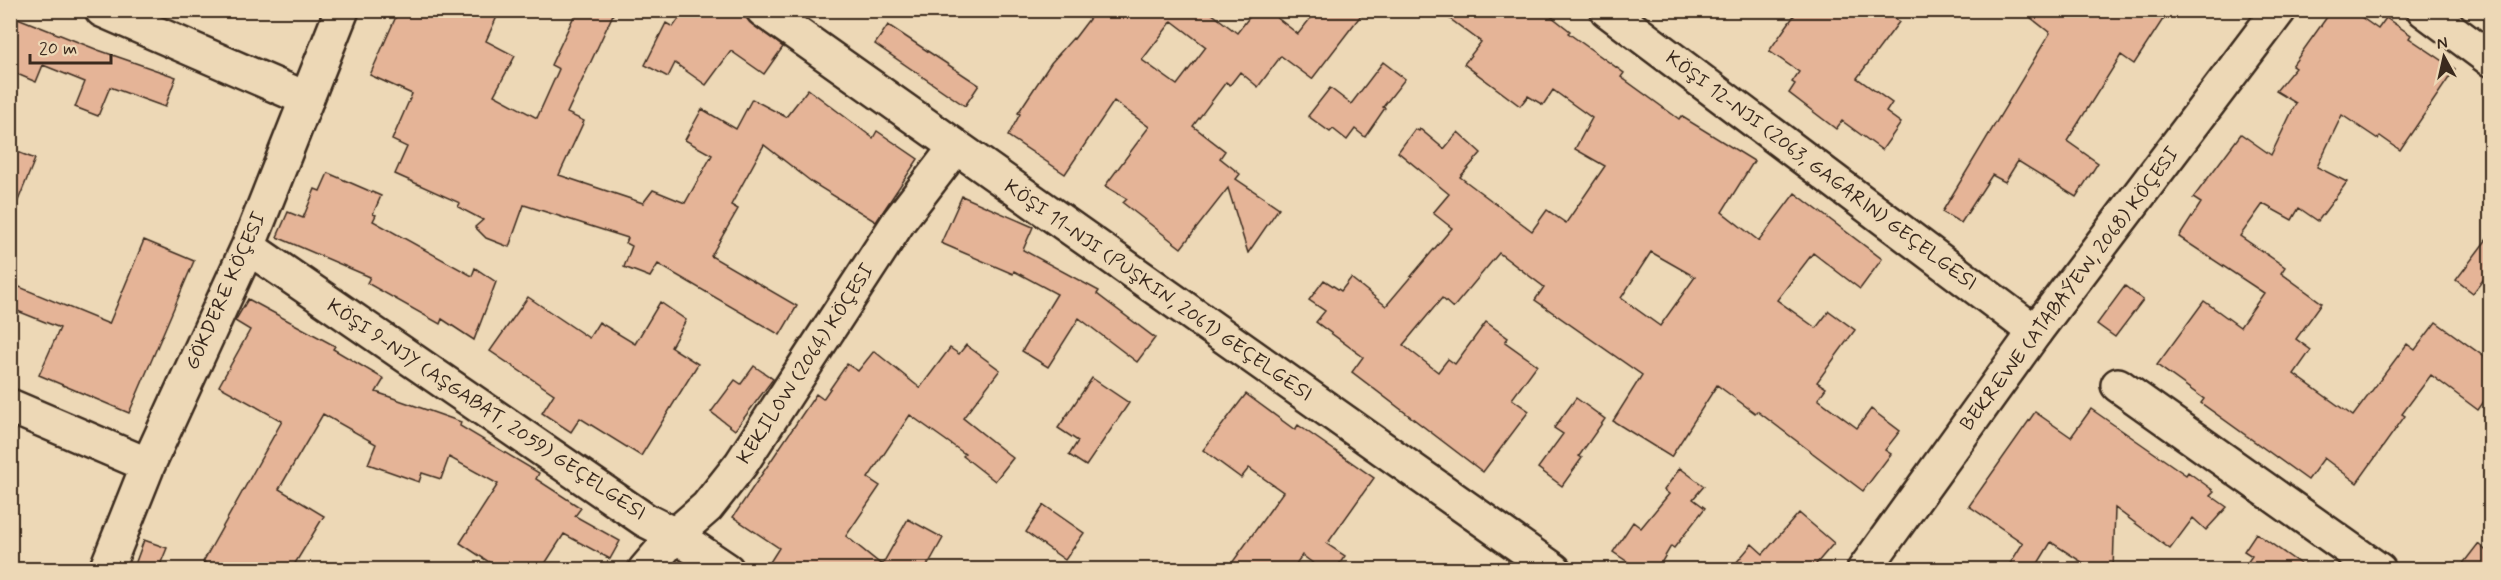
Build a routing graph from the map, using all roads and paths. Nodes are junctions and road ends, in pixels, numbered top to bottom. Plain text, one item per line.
1 (102, 10) edge
2 (342, 10) edge
3 (764, 10) edge
4 (1607, 10) edge
5 (2279, 10) edge
6 (2424, 10) edge
7 (2490, 58) edge
8 (307, 99) junction
9 (956, 148) junction
10 (248, 247) junction
11 (2035, 332) junction
12 (2118, 385) dead end
13 (10, 406) edge
14 (148, 465) junction
15 (675, 535) junction
16 (106, 570) edge
17 (645, 570) edge
18 (727, 570) edge
19 (1554, 570) edge
20 (1864, 570) edge
21 (2379, 570) edge

1 - 8 street
2 - 8 street, GÖKDERE KÖÇESI
3 - 9 street, KÖŞI 11-NJI (PUŞKIN, 2061) GEÇELGESI
4 - 11 street, KÖŞI 12-NJI (2063, GAGARIN) GEÇELGESI
5 - 11 street, BEKREWE (ATABAÝEW, 2068) KÖÇESI
6 - 7 street
8 - 10 street, GÖKDERE KÖÇESI
9 - 15 street, KEKILOW (2064) KÖÇESI
9 - 19 street, KÖŞI 11-NJI (PUŞKIN, 2061) GEÇELGESI
10 - 14 street, GÖKDERE KÖÇESI
10 - 15 street, KÖŞI 9-NJY (AŞGABAT, 2059) GEÇELGESI
11 - 20 street, BEKREWE (ATABAÝEW, 2068) KÖÇESI
12 - 21 street
13 - 14 street
14 - 16 street, GÖKDERE KÖÇESI
15 - 17 street, KEKILOW (2064) KÖÇESI
15 - 18 street, KÖŞI 9-NJY (AŞGABAT, 2059) GEÇELGESI

